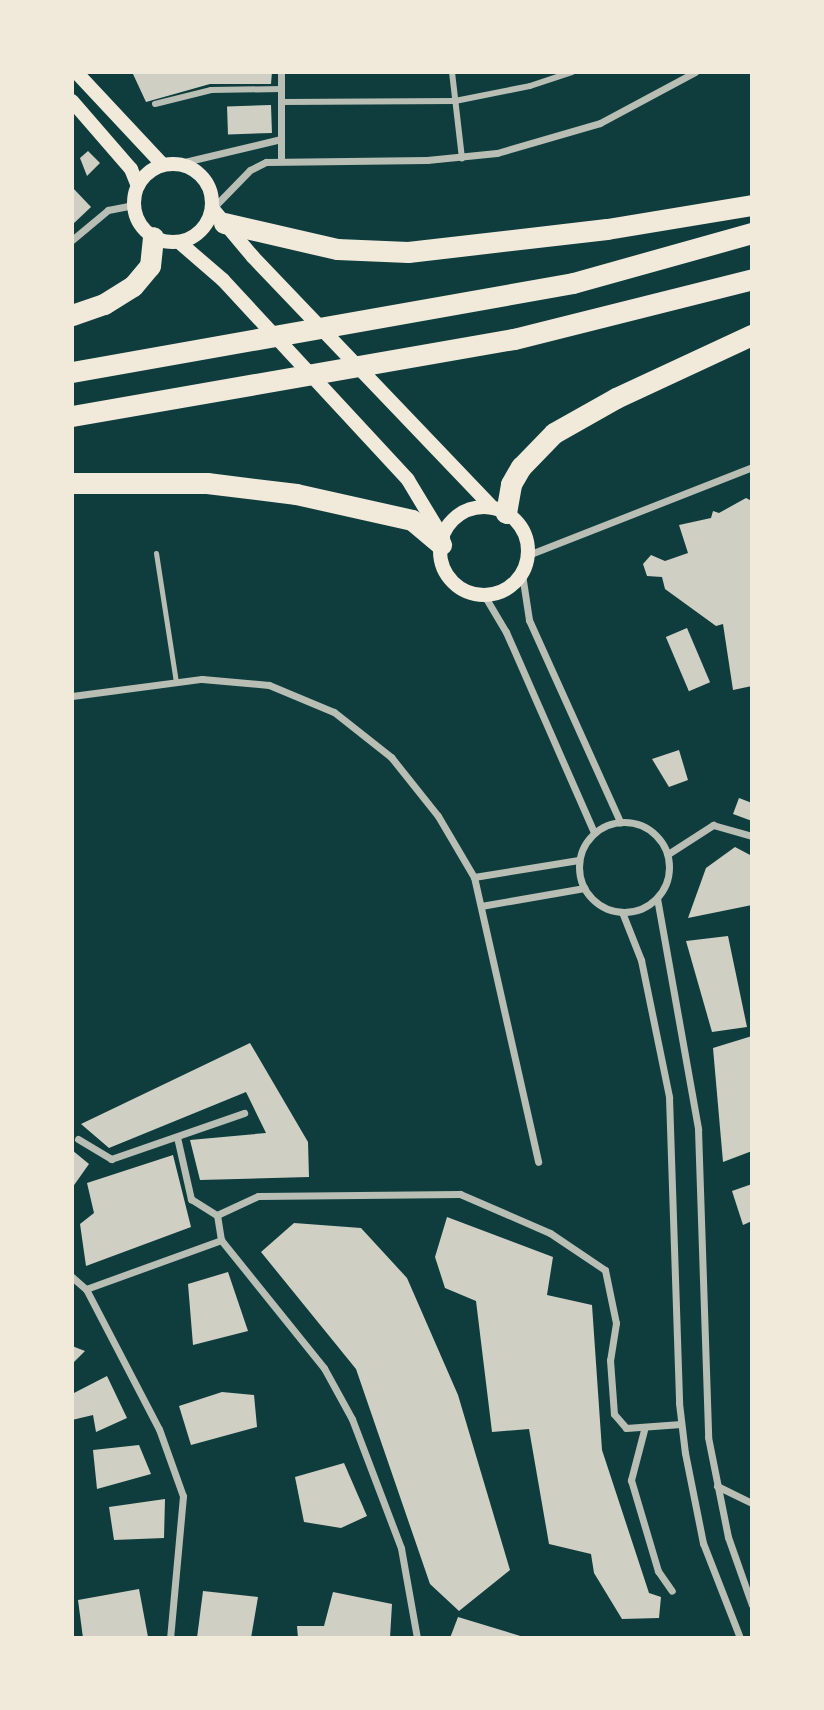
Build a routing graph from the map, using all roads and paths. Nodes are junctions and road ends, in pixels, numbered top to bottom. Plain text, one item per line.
1 (281, 72) edge
2 (452, 72) edge
3 (572, 72) edge
4 (695, 72) edge
5 (80, 74) edge
6 (282, 89) junction
7 (455, 101) junction
8 (72, 102) edge
9 (281, 102) junction
10 (155, 104) dead end
11 (281, 139) junction
12 (462, 158) junction
13 (281, 159) junction
14 (170, 165) junction
15 (138, 186) junction
16 (134, 205) junction
17 (752, 205) edge
18 (218, 216) junction
19 (752, 233) edge
20 (153, 237) junction
21 (72, 240) edge
22 (179, 242) junction
23 (752, 279) edge
24 (72, 315) edge
25 (752, 335) edge
26 (72, 372) edge
27 (72, 416) edge
28 (752, 467) edge
29 (72, 483) edge
30 (500, 511) junction
31 (442, 541) junction
32 (156, 553) dead end
33 (528, 555) junction
34 (522, 574) junction
35 (484, 595) junction
36 (176, 682) junction
37 (72, 696) edge
38 (620, 822) junction
39 (594, 832) junction
40 (752, 836) edge
41 (668, 854) junction
42 (579, 860) junction
43 (474, 877) junction
44 (584, 888) junction
45 (657, 898) junction
46 (481, 906) junction
47 (622, 912) junction
48 (244, 1113) dead end
49 (177, 1137) junction
50 (78, 1139) dead end
51 (538, 1161) dead end
52 (217, 1215) junction
53 (220, 1240) junction
54 (72, 1277) edge
55 (86, 1289) junction
56 (681, 1424) junction
57 (644, 1430) junction
58 (717, 1486) junction
59 (752, 1503) edge
60 (673, 1591) dead end
61 (752, 1605) edge
62 (170, 1638) edge
63 (417, 1638) edge
64 (740, 1638) edge

1 - 6 street
2 - 7 street
3 - 7 street
4 - 12 street
5 - 14 main road
6 - 9 street
6 - 10 street
7 - 9 street
7 - 12 street
8 - 15 main road
9 - 11 street
11 - 13 street
11 - 14 street
12 - 13 street
13 - 18 street
14 - 15 main road
14 - 18 main road
15 - 16 main road
16 - 20 main road
16 - 21 street
17 - 18 highway
18 - 22 main road
18 - 30 main road
19 - 26 highway
20 - 22 main road
20 - 24 highway
22 - 31 main road
23 - 27 highway
25 - 30 highway
28 - 33 street
29 - 31 highway
30 - 31 main road
30 - 33 main road
31 - 35 main road
32 - 36 lane
33 - 34 main road
34 - 35 main road
34 - 38 street
35 - 39 street
36 - 37 street
36 - 43 street
38 - 39 street
38 - 41 street
39 - 42 street
40 - 41 street
41 - 45 street
42 - 43 street
42 - 44 street
43 - 46 street
44 - 46 street
44 - 47 street
45 - 47 street
45 - 58 street
46 - 51 street
47 - 56 street
48 - 49 street
49 - 50 street
49 - 52 street
52 - 53 street
52 - 57 street
53 - 55 street
53 - 63 street
54 - 55 street
55 - 62 street
56 - 57 street
56 - 64 street
57 - 60 street
58 - 59 street
58 - 61 street

